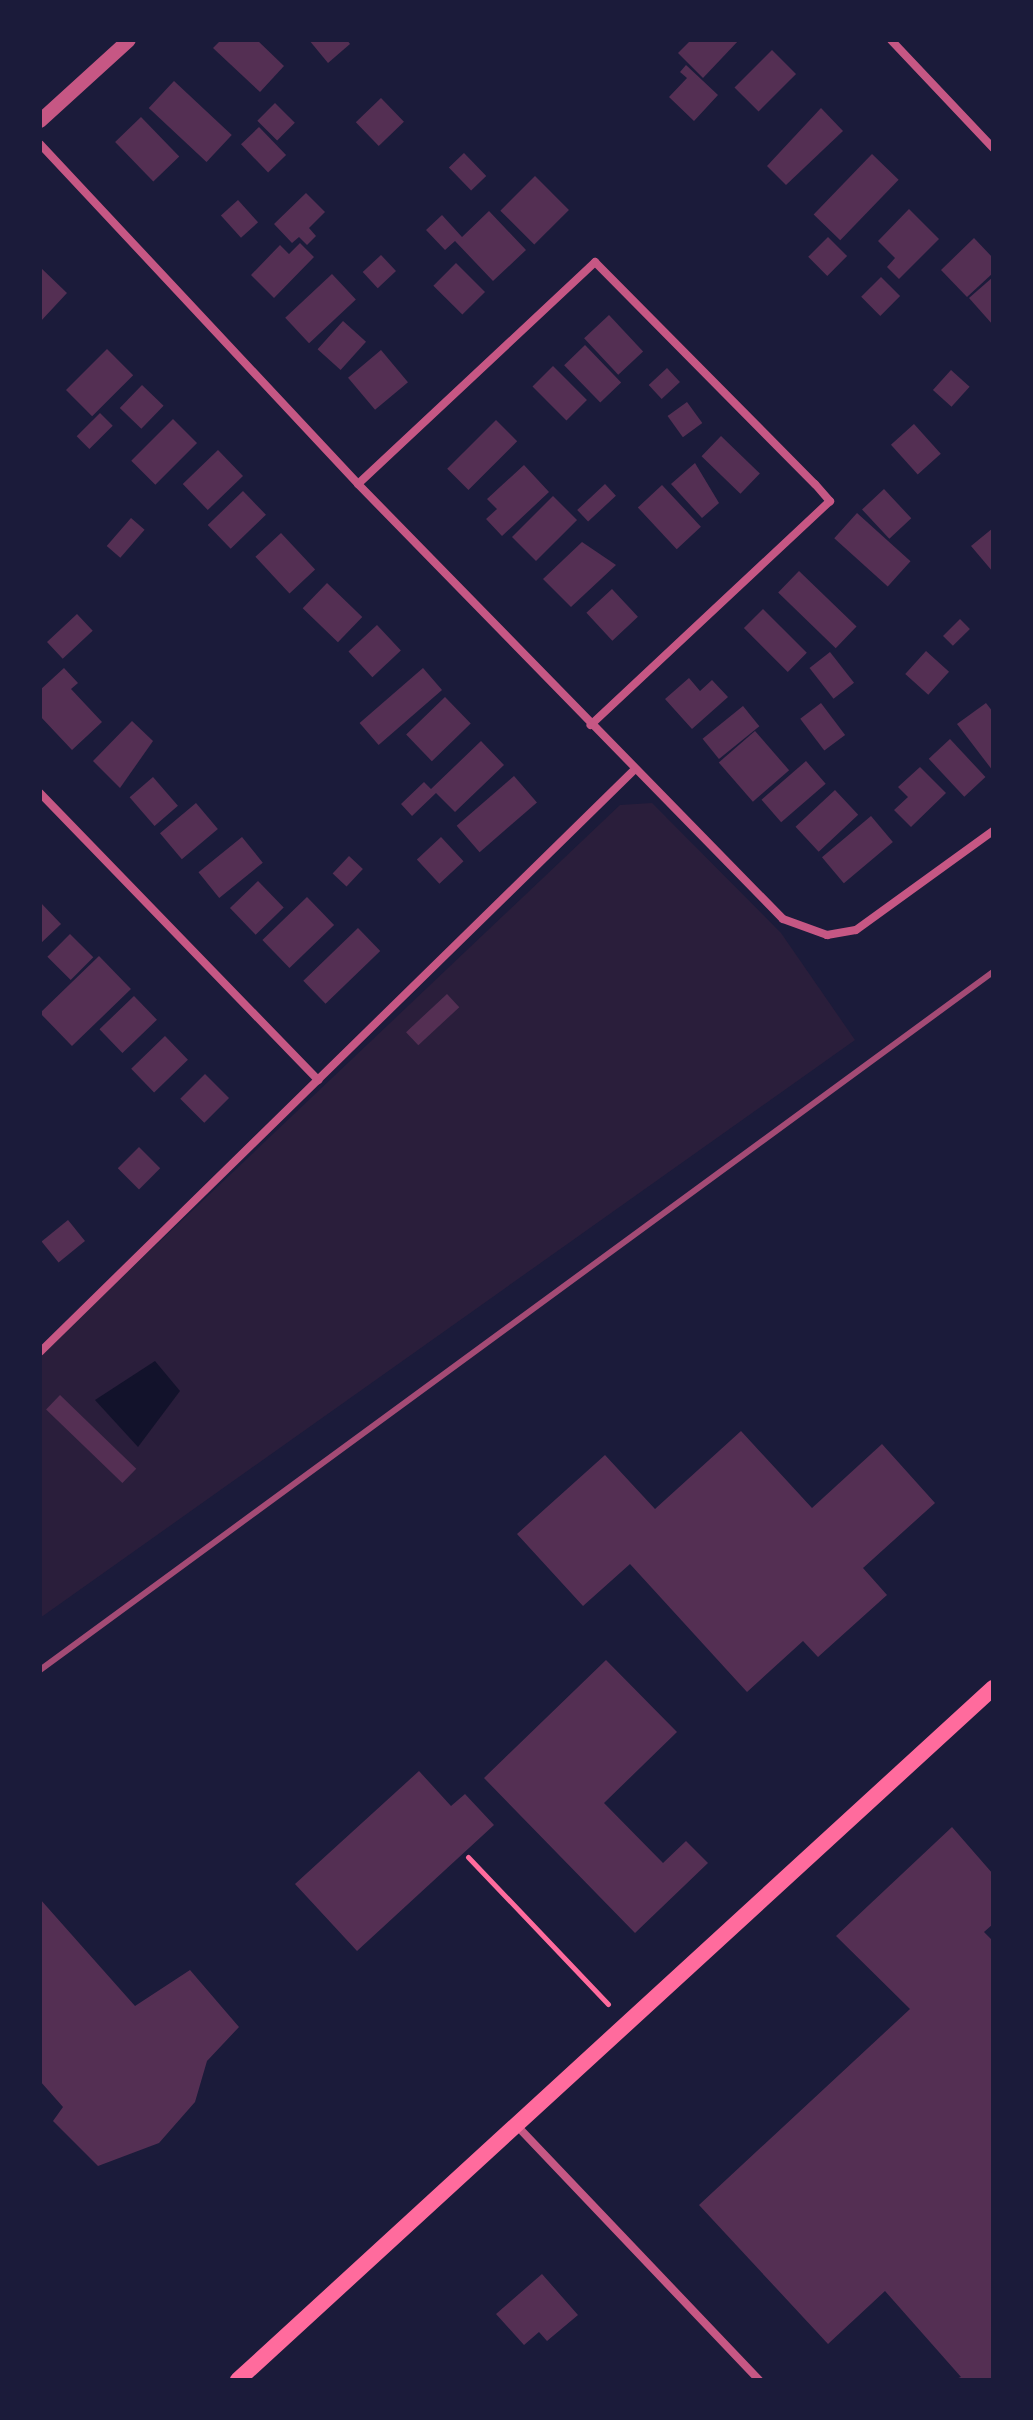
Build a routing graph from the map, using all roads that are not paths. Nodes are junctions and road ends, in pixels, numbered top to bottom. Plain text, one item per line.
1 (129, 40) edge
2 (891, 40) edge
3 (40, 121) edge
4 (40, 144) edge
5 (993, 148) edge
6 (358, 484) junction
7 (591, 725) junction
8 (633, 771) junction
9 (40, 793) edge
10 (993, 831) edge
11 (318, 1080) junction
12 (40, 1352) edge
13 (993, 1688) edge
14 (520, 2129) junction
15 (238, 2380) edge
16 (759, 2380) edge

1 - 3 street
2 - 5 street
4 - 6 street
6 - 7 street
6 - 7 street
7 - 8 street
8 - 10 street
8 - 11 street
9 - 11 street
11 - 12 street
13 - 14 main road
14 - 15 main road
14 - 16 street

